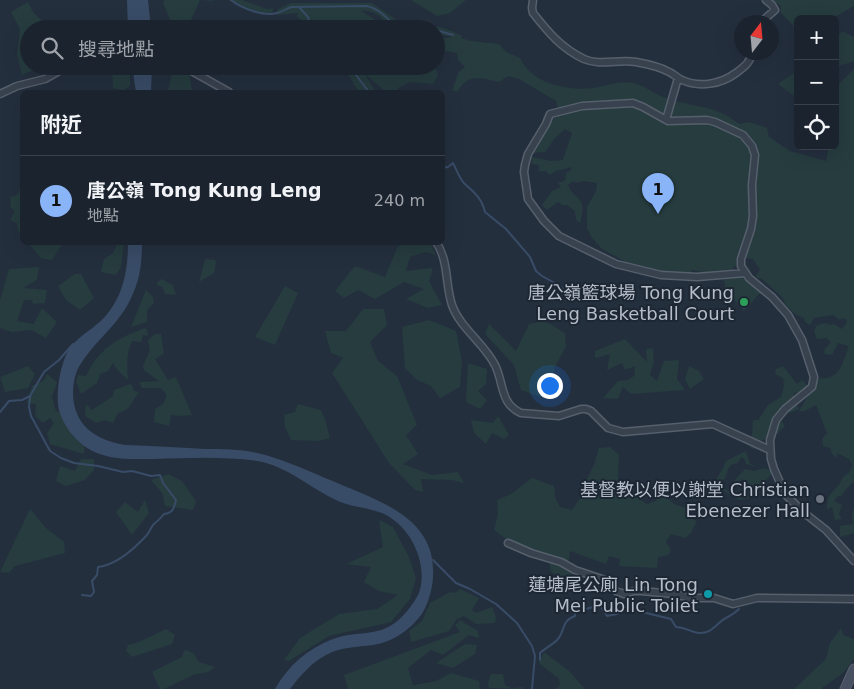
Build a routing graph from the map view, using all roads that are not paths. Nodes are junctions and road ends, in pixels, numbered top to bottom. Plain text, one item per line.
1 (533, 0) edge
2 (766, 0) edge
3 (770, 15) edge
4 (749, 60) edge
5 (52, 75) edge
6 (199, 75) edge
7 (678, 78) junction
8 (225, 90) edge
9 (0, 94) edge
10 (666, 120) junction
11 (438, 245) edge
12 (745, 273) junction
13 (770, 450) junction
14 (508, 543) dead end
15 (854, 561) edge
16 (854, 599) edge
17 (854, 669) edge
18 (844, 689) edge

1 - 7 street
2 - 3 street
4 - 7 street
5 - 9 street
6 - 8 street
7 - 10 street
10 - 12 street
10 - 12 street
11 - 13 street
12 - 13 street
13 - 15 street
14 - 16 street
17 - 18 main road

